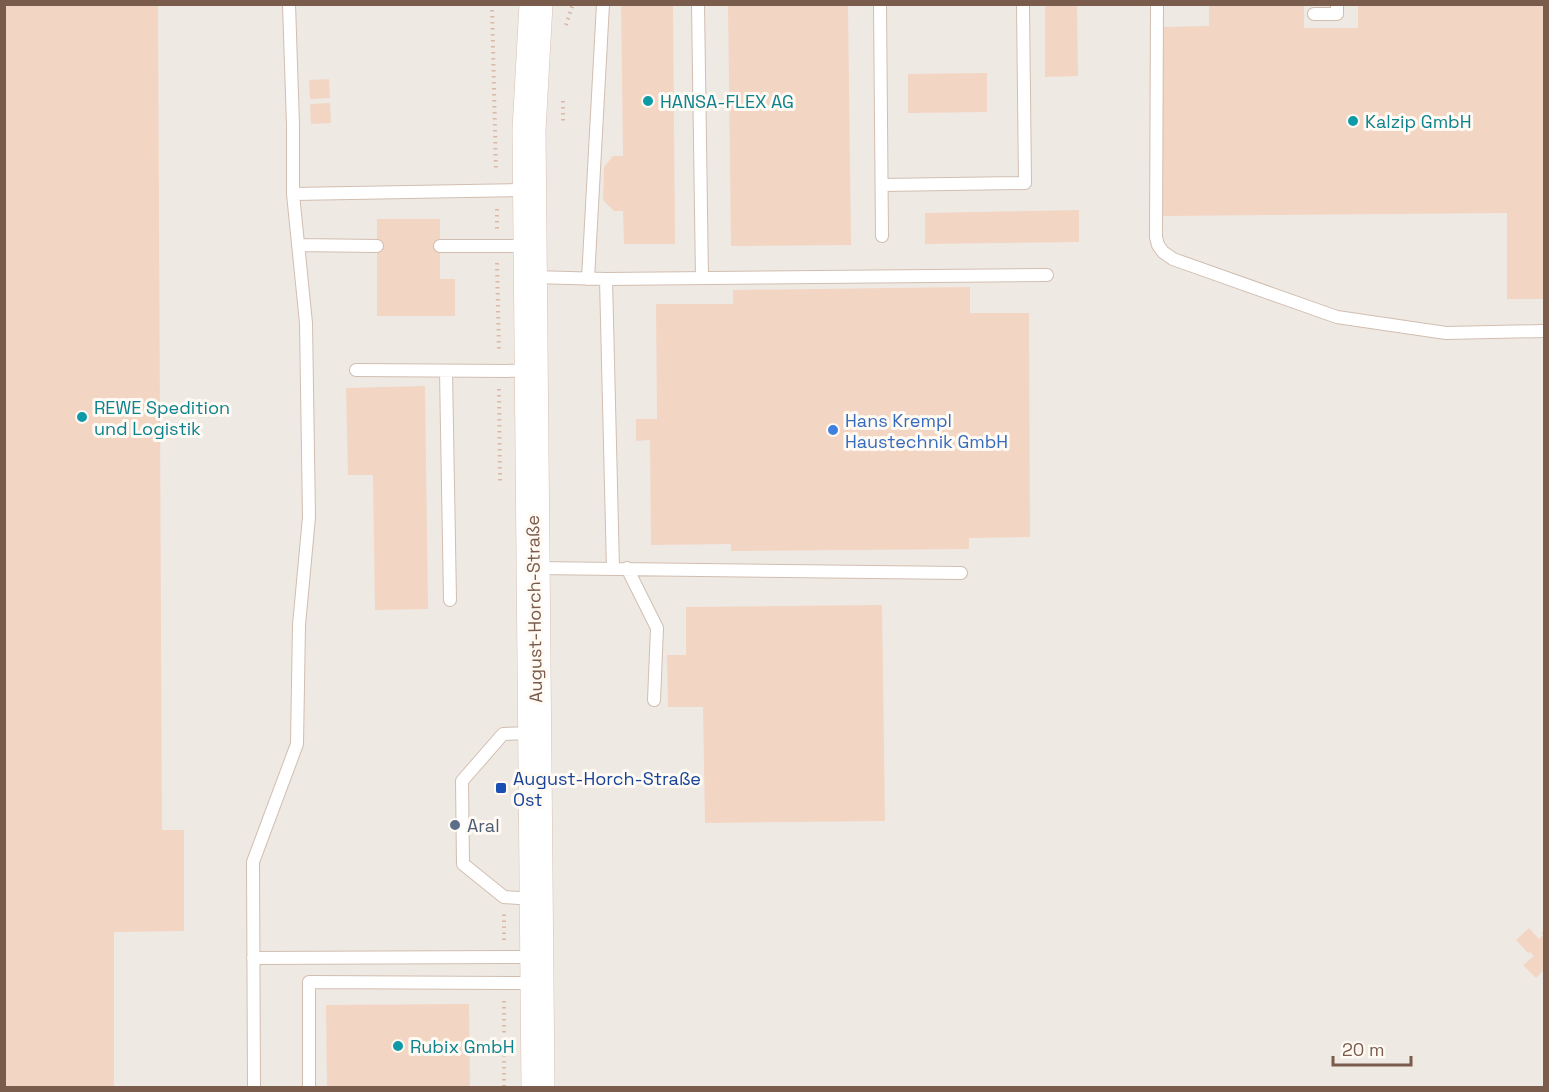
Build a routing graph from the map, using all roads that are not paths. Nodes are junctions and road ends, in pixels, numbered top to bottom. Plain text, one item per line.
1 (289, 4) edge
2 (517, 4) edge
3 (536, 4) edge
4 (554, 4) edge
5 (603, 4) edge
6 (698, 4) edge
7 (879, 4) edge
8 (1023, 4) edge
9 (1157, 4) edge
10 (1337, 4) edge
11 (1314, 14) dead end
12 (529, 130) junction
13 (882, 185) junction
14 (530, 190) junction
15 (292, 194) junction
16 (882, 236) dead end
17 (298, 245) junction
18 (377, 246) dead end
19 (440, 246) dead end
20 (530, 262) junction
21 (1047, 275) dead end
22 (702, 278) junction
23 (588, 279) junction
24 (606, 279) junction
25 (1545, 331) edge
26 (356, 370) dead end
27 (446, 371) junction
28 (532, 371) junction
29 (533, 568) junction
30 (627, 568) junction
31 (613, 569) junction
32 (962, 573) dead end
33 (450, 600) dead end
34 (654, 700) dead end
35 (535, 733) junction
36 (520, 898) junction
37 (253, 958) junction
38 (537, 970) junction
39 (254, 1088) edge
40 (309, 1088) edge
41 (538, 1088) edge

1 - 15 lane
2 - 12 main road, August-Horch-Straße
3 - 12 main road, August-Horch-Straße
4 - 12 main road
5 - 23 lane
6 - 22 lane
7 - 13 lane
8 - 13 lane
9 - 25 lane
10 - 11 lane
12 - 14 main road, August-Horch-Straße
13 - 16 lane
14 - 15 lane
14 - 20 main road, August-Horch-Straße
15 - 17 lane
17 - 18 lane
17 - 37 lane
19 - 20 lane
20 - 23 lane
20 - 28 main road, August-Horch-Straße
21 - 22 lane
22 - 24 lane
23 - 24 lane
24 - 31 lane
26 - 27 lane
27 - 28 lane
27 - 33 lane
28 - 29 main road, August-Horch-Straße
29 - 31 lane
29 - 35 main road, August-Horch-Straße
30 - 31 lane
30 - 32 lane
30 - 34 lane
35 - 36 main road, August-Horch-Straße
35 - 36 lane
36 - 38 main road, August-Horch-Straße
37 - 38 lane
37 - 39 lane
38 - 40 lane
38 - 41 main road, August-Horch-Straße

